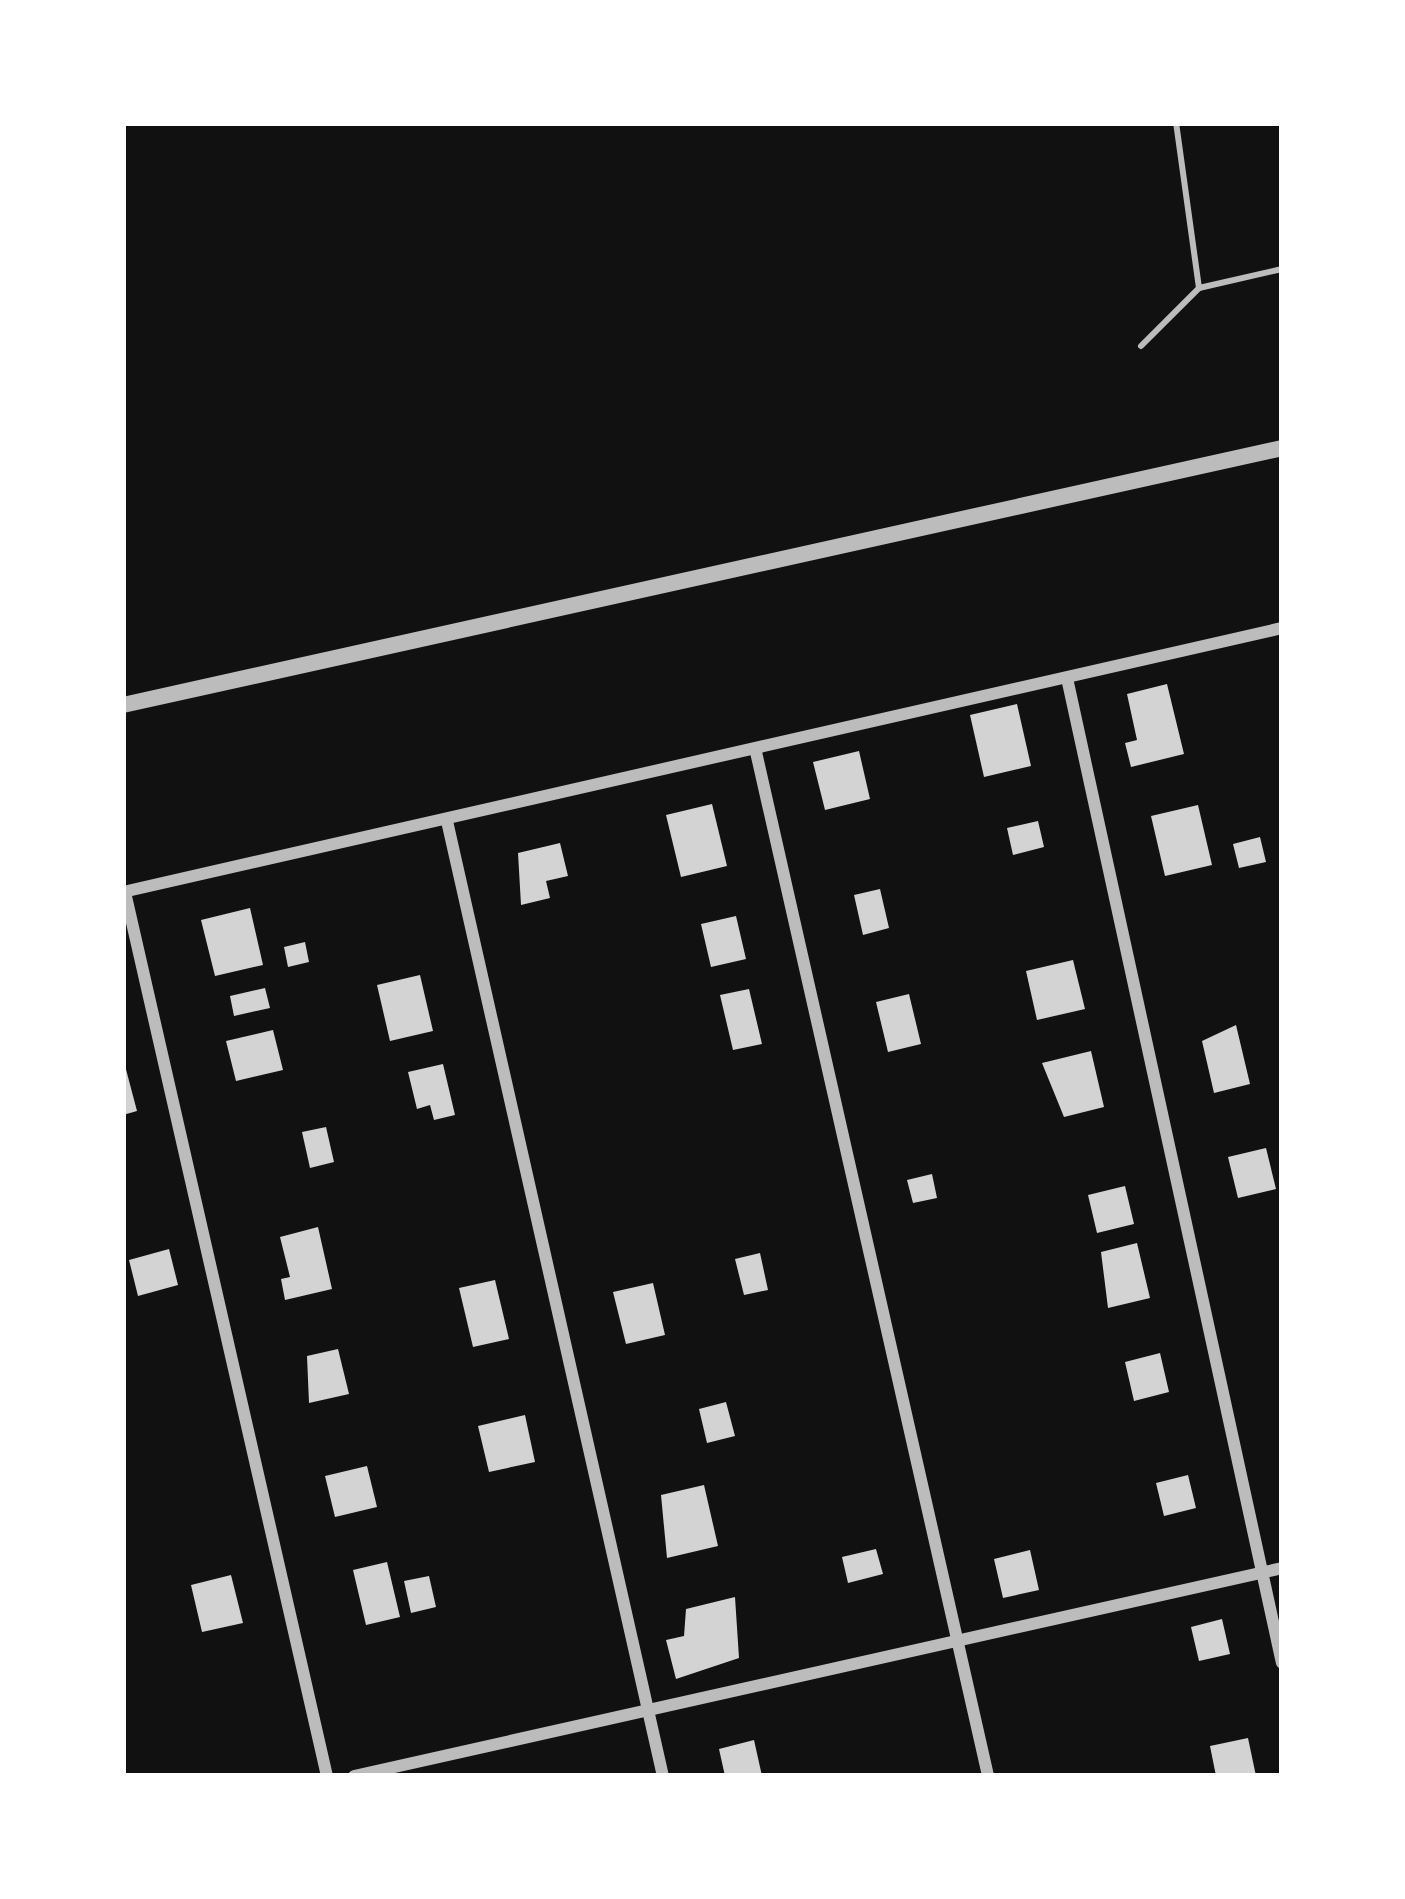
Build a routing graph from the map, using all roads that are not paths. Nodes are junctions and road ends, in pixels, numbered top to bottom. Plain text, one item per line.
1 (1176, 123) edge
2 (1282, 269) edge
3 (1199, 288) junction
4 (1141, 346) dead end
5 (1282, 448) edge
6 (1282, 628) edge
7 (1067, 678) junction
8 (123, 705) edge
9 (756, 752) junction
10 (447, 821) junction
11 (124, 892) edge
12 (1282, 1568) edge
13 (1263, 1572) junction
14 (961, 1639) junction
15 (1282, 1664) edge
16 (647, 1710) junction
17 (326, 1776) edge
18 (354, 1776) edge
19 (663, 1776) edge
20 (988, 1776) edge

1 - 3 lane
2 - 3 lane
3 - 4 lane
5 - 8 street
6 - 7 street
7 - 9 street
7 - 13 street
9 - 10 street
9 - 14 street
10 - 11 street
10 - 16 street
11 - 17 street
12 - 13 street
13 - 14 street
13 - 15 street
14 - 16 street
14 - 20 street
16 - 18 street
16 - 19 street

